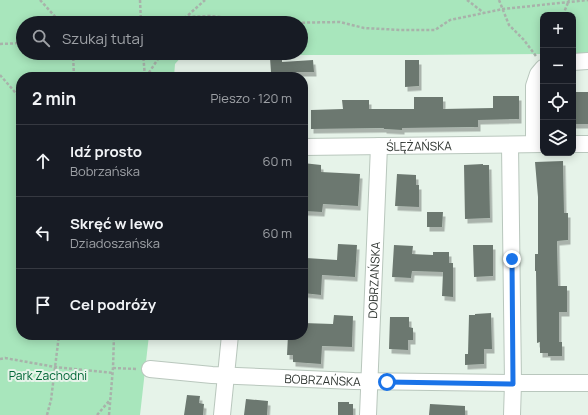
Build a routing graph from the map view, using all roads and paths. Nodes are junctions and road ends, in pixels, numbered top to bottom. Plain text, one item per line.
1 (40, 0) edge
2 (140, 0) edge
3 (205, 0) edge
4 (466, 0) edge
5 (499, 0) edge
6 (588, 0) edge
7 (569, 1) edge
8 (502, 9) junction
9 (564, 12) edge
10 (484, 13) junction
11 (55, 16) edge
12 (141, 16) edge
13 (187, 16) edge
14 (308, 23) edge
15 (16, 43) edge
16 (0, 44) edge
17 (73, 60) edge
18 (144, 60) edge
19 (157, 60) edge
20 (588, 61) edge
21 (576, 62) edge
22 (540, 63) edge
23 (540, 67) edge
24 (74, 72) edge
25 (145, 72) edge
26 (149, 72) edge
27 (0, 75) edge
28 (16, 94) edge
29 (539, 144) edge
30 (576, 144) edge
31 (588, 144) edge
32 (510, 145) junction
33 (379, 146) junction
34 (308, 147) edge
35 (58, 340) edge
36 (114, 340) edge
37 (230, 340) edge
38 (0, 359) edge
39 (55, 367) junction
40 (113, 368) junction
41 (150, 369) joint
42 (113, 373) junction
43 (226, 376) junction
44 (369, 381) junction
45 (588, 382) edge
46 (513, 384) junction
47 (110, 400) junction
48 (47, 415) edge
49 (97, 415) edge
50 (109, 415) edge
51 (222, 415) edge
52 (368, 415) edge
53 (512, 415) edge

1 - 11 path
2 - 12 path
3 - 13 path
4 - 10 path
5 - 8 path
6 - 7 path
7 - 8 path
7 - 9 path
8 - 10 path
8 - 22 path
10 - 14 path
15 - 16 path
17 - 24 path
18 - 25 path
19 - 26 path
20 - 21 street
23 - 29 street, ŚLĘŻAŃSKA
27 - 28 path
29 - 32 street, ŚLĘŻAŃSKA
30 - 31 street
32 - 33 street, ŚLĘŻAŃSKA
32 - 46 street
33 - 34 street, ŚLĘŻAŃSKA
33 - 44 street, DOBRZAŃSKA
35 - 39 path
36 - 40 path
37 - 43 street
38 - 39 path
39 - 42 path
39 - 48 path
40 - 41 path
40 - 42 path
41 - 43 street, BOBRZAŃSKA
42 - 47 path
43 - 44 street, BOBRZAŃSKA
43 - 51 street
44 - 46 street, BOBRZAŃSKA
44 - 52 street, DOBRZAŃSKA
45 - 46 street, BOBRZAŃSKA
46 - 53 street
47 - 49 path
47 - 50 path

